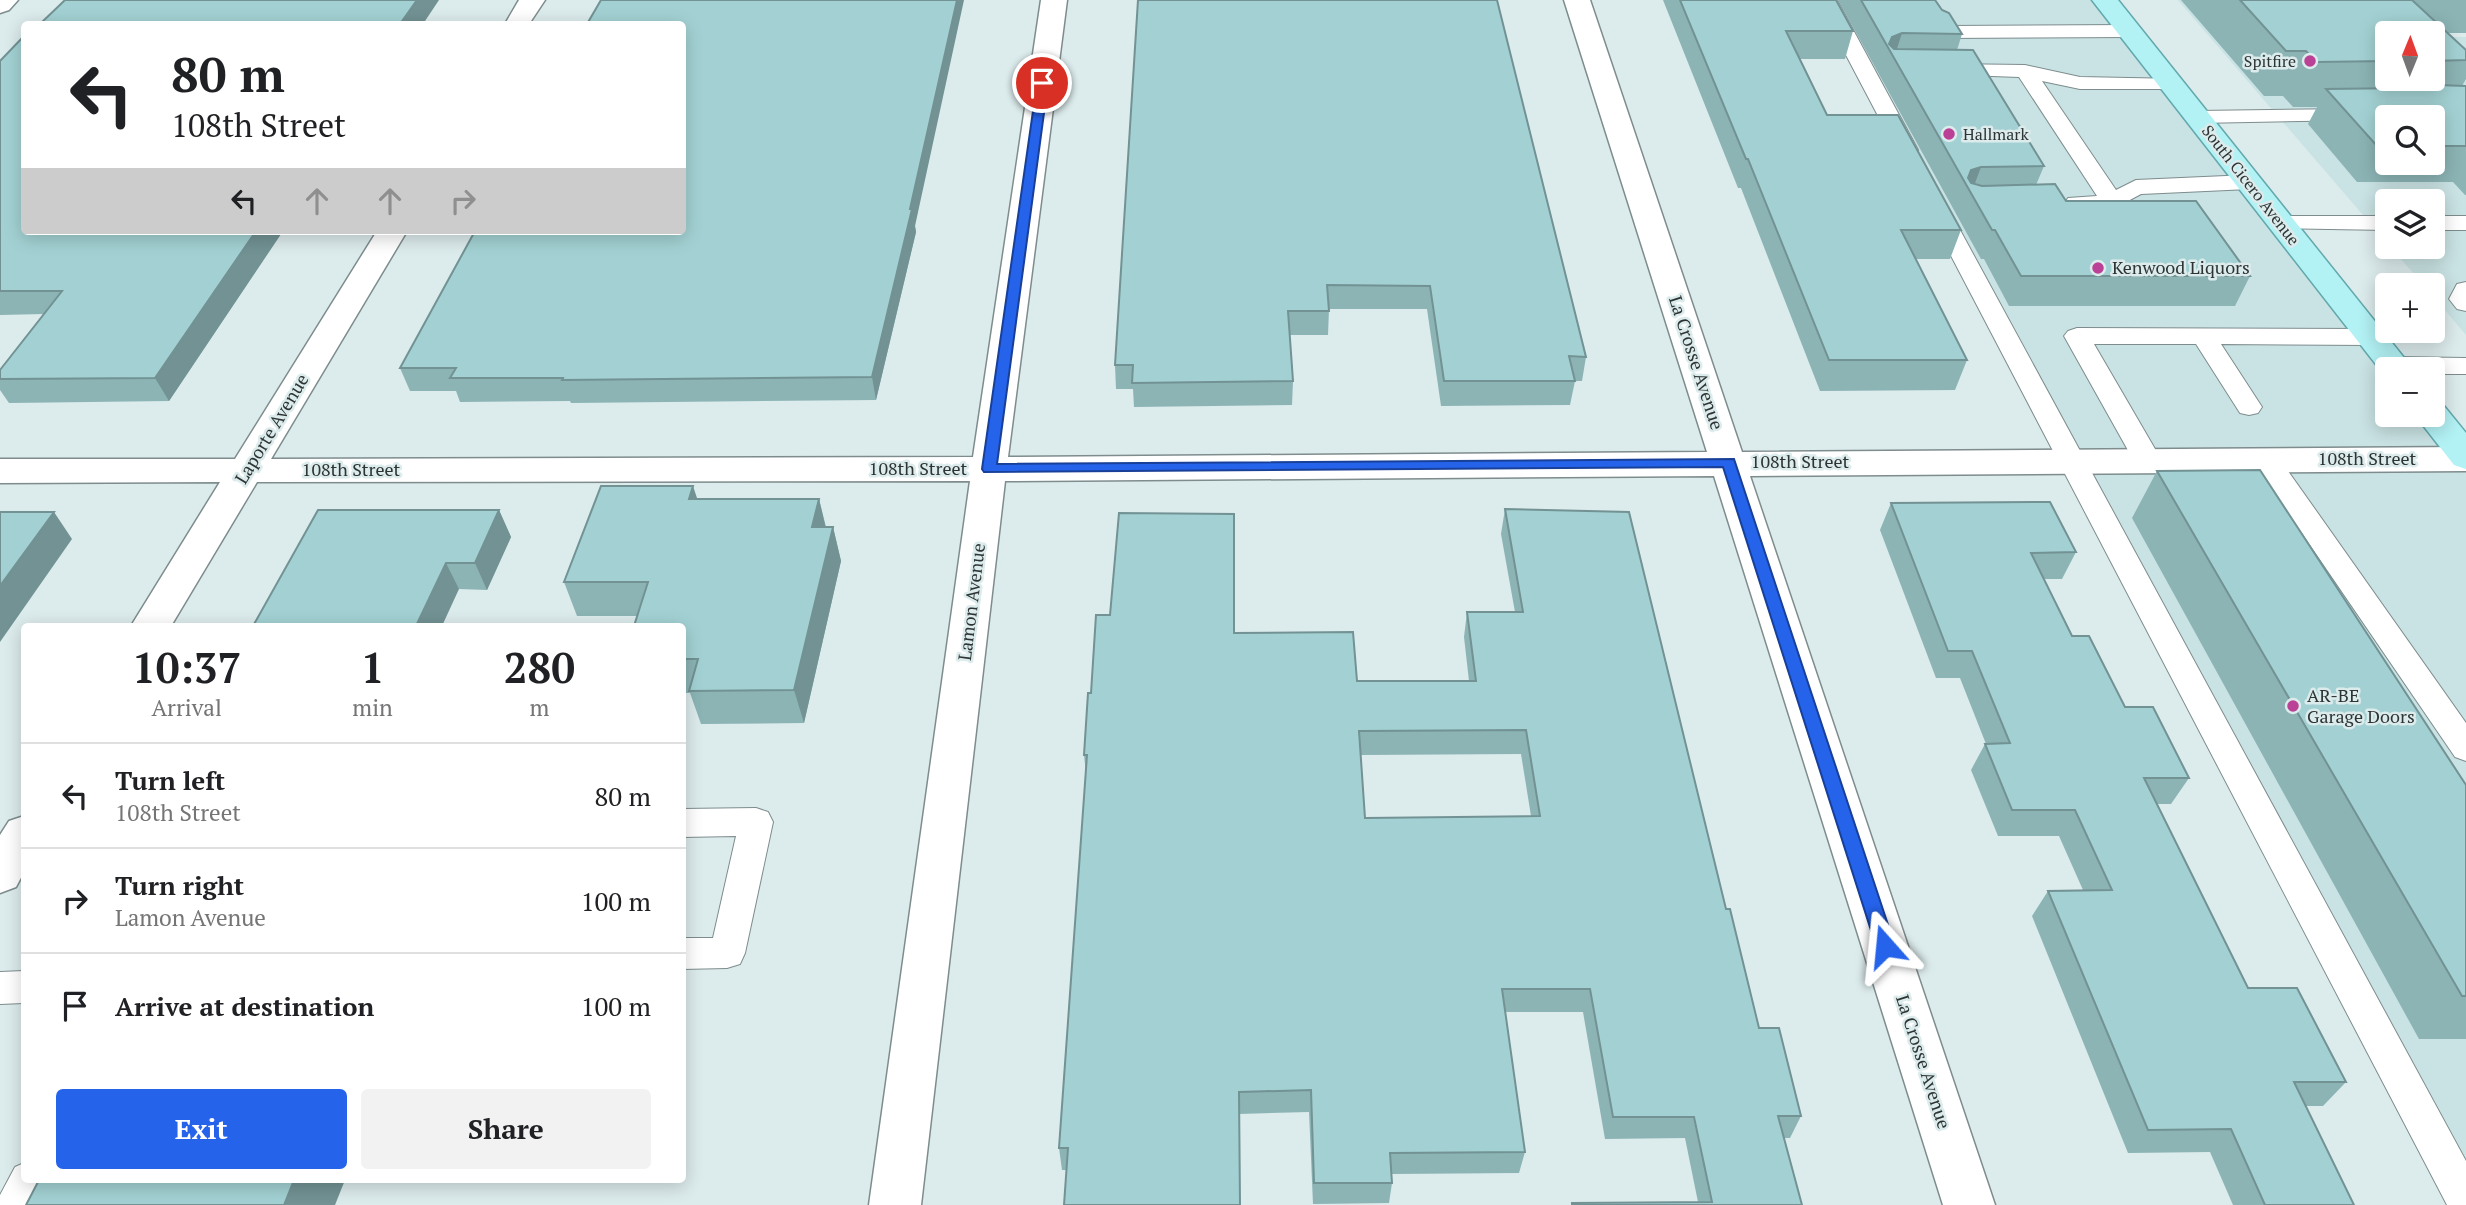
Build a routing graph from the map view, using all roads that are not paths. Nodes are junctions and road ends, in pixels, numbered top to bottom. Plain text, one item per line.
1 (5, 0) edge
2 (532, 0) edge
3 (1054, 0) edge
4 (1577, 0) edge
5 (1827, 0) edge
6 (1923, 0) edge
7 (2105, 0) edge
8 (0, 5) edge
9 (519, 21) edge
10 (2130, 31) junction
11 (1919, 70) edge
12 (2025, 71) junction
13 (2171, 83) junction
14 (2372, 115) edge
15 (2198, 117) junction
16 (2249, 181) junction
17 (2113, 202) junction
18 (2049, 204) edge
19 (2282, 223) junction
20 (2375, 223) edge
21 (2445, 223) edge
22 (2466, 223) edge
23 (390, 235) edge
24 (2466, 289) edge
25 (2466, 304) edge
26 (2203, 336) junction
27 (2371, 337) junction
28 (2387, 357) edge
29 (2445, 366) edge
30 (2466, 366) edge
31 (2249, 407) dead end
32 (2442, 427) edge
33 (2466, 458) edge
34 (2266, 460) junction
35 (2072, 461) junction
36 (2148, 461) junction
37 (1728, 462) junction
38 (989, 469) junction
39 (247, 470) junction
40 (0, 471) edge
41 (153, 623) edge
42 (2466, 748) edge
43 (686, 823) edge
44 (21, 839) edge
45 (0, 874) edge
46 (686, 954) edge
47 (21, 987) edge
48 (0, 988) edge
49 (27, 1183) edge
50 (2466, 1201) edge
51 (16, 1205) edge
52 (895, 1205) edge
53 (1969, 1205) edge

1 - 8 street
2 - 9 street
3 - 38 street, Lamon Avenue
4 - 37 street, La Crosse Avenue
5 - 35 lane
6 - 10 lane
7 - 10 main road, South Cicero Avenue
10 - 13 main road, South Cicero Avenue
11 - 12 lane
12 - 13 lane
12 - 17 lane
13 - 15 main road, South Cicero Avenue
14 - 15 lane
15 - 16 main road, South Cicero Avenue
16 - 17 lane
16 - 19 main road, South Cicero Avenue
17 - 18 lane
19 - 20 lane
19 - 27 main road, South Cicero Avenue
21 - 22 lane
23 - 39 street, Laporte Avenue
24 - 25 lane
26 - 27 lane
26 - 31 lane
26 - 36 lane
27 - 28 main road, South Cicero Avenue
29 - 30 lane
32 - 33 main road
33 - 34 street, 108th Street
34 - 36 street, 108th Street
34 - 42 lane
35 - 36 street, 108th Street
35 - 37 street, 108th Street
35 - 50 lane
37 - 38 street, 108th Street
37 - 53 street, La Crosse Avenue
38 - 39 street, 108th Street
38 - 52 street, Lamon Avenue
39 - 40 street, 108th Street
39 - 41 street, Laporte Avenue
43 - 46 lane
44 - 45 street
47 - 48 lane
49 - 51 lane

